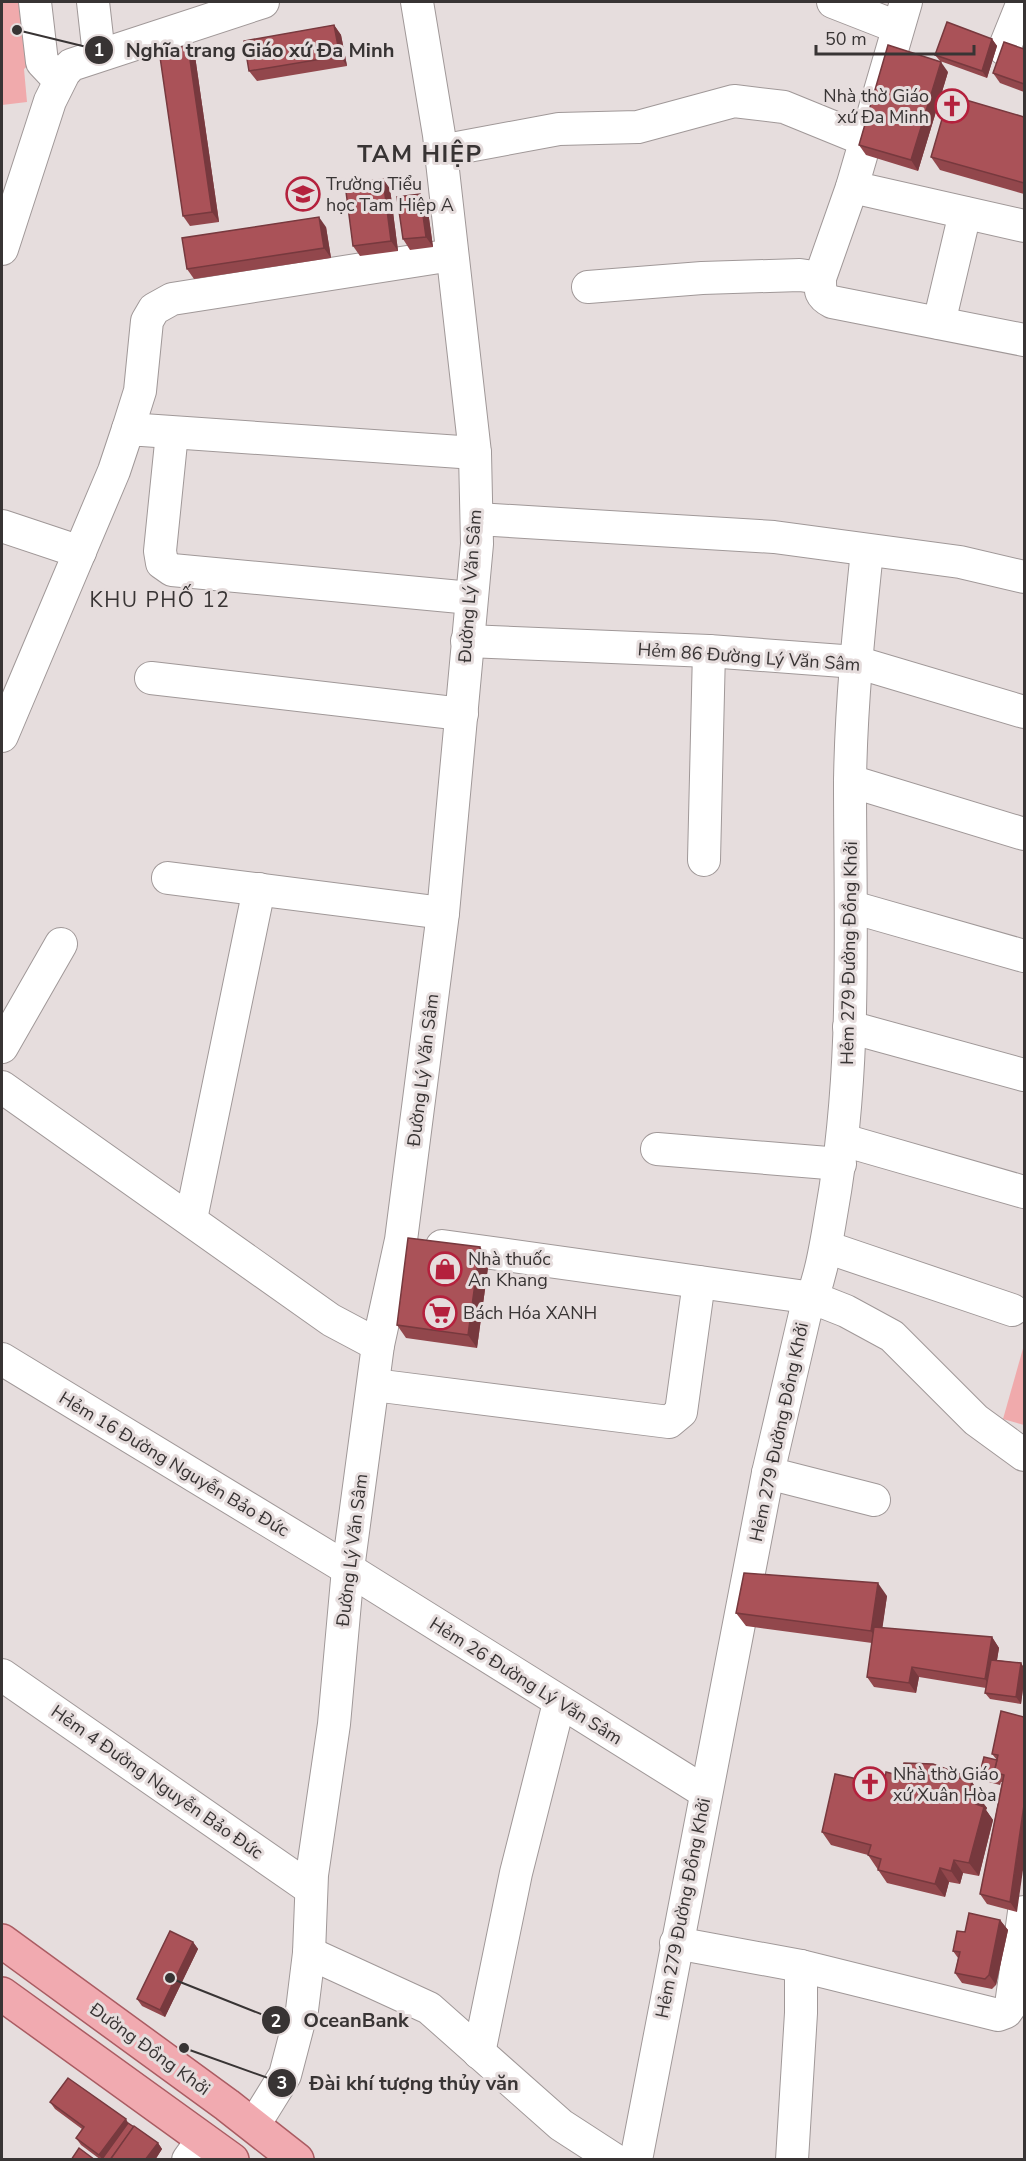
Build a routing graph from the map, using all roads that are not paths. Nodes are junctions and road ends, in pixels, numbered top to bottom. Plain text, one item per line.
1 (35, 2) edge
2 (93, 2) edge
3 (263, 2) edge
4 (417, 2) edge
5 (833, 2) edge
6 (1023, 2) edge
7 (902, 14) edge
8 (1004, 49) edge
9 (99, 55) junction
10 (59, 80) junction
11 (865, 140) junction
12 (441, 151) junction
13 (852, 187) junction
14 (965, 213) junction
15 (1024, 226) edge
16 (2, 249) edge
17 (452, 255) junction
18 (820, 278) junction
19 (588, 287) dead end
20 (939, 323) junction
21 (1024, 340) edge
22 (128, 429) junction
23 (172, 433) junction
24 (475, 453) junction
25 (477, 519) junction
26 (2, 526) edge
27 (867, 551) junction
28 (80, 552) junction
29 (1024, 578) edge
30 (471, 598) junction
31 (467, 640) junction
32 (709, 651) junction
33 (856, 662) junction
34 (152, 678) dead end
35 (1024, 712) edge
36 (462, 714) junction
37 (2, 736) edge
38 (850, 781) junction
39 (1024, 834) edge
40 (704, 860) dead end
41 (168, 878) dead end
42 (259, 890) junction
43 (852, 908) junction
44 (443, 913) junction
45 (61, 944) dead end
46 (1024, 956) edge
47 (849, 1027) junction
48 (2, 1047) edge
49 (1024, 1075) edge
50 (2, 1087) edge
51 (657, 1149) dead end
52 (842, 1152) junction
53 (1024, 1192) edge
54 (191, 1219) junction
55 (401, 1240) junction
56 (826, 1247) junction
57 (699, 1282) junction
58 (813, 1298) junction
59 (1012, 1310) dead end
60 (378, 1345) junction
61 (2, 1359) edge
62 (374, 1385) junction
63 (1024, 1455) edge
64 (768, 1473) junction
65 (874, 1500) dead end
66 (348, 1569) junction
67 (2, 1675) edge
68 (558, 1702) junction
69 (705, 1792) junction
70 (311, 1889) junction
71 (1024, 1912) edge
72 (2, 1941) edge
73 (676, 1943) junction
74 (309, 1953) junction
75 (801, 1966) junction
76 (2, 1994) edge
77 (478, 2053) junction
78 (227, 2104) junction
79 (254, 2125) junction
80 (196, 2149) edge
81 (231, 2159) edge
82 (297, 2160) edge
83 (615, 2160) edge
84 (636, 2160) edge
85 (792, 2160) edge

1 - 10 street
2 - 9 street
3 - 9 street
4 - 12 street, Đường Lý Văn Sâm
5 - 7 street
6 - 8 street
7 - 11 street
9 - 10 street
10 - 16 street
11 - 12 street
11 - 13 street
12 - 17 street, Đường Lý Văn Sâm
13 - 14 street
13 - 18 street
14 - 15 street
14 - 20 street
17 - 22 street
17 - 24 street, Đường Lý Văn Sâm
18 - 19 street
18 - 20 street
20 - 21 street
22 - 23 street
22 - 28 street
23 - 24 street
23 - 30 street
24 - 25 street, Đường Lý Văn Sâm
25 - 27 street
25 - 30 street, Đường Lý Văn Sâm
26 - 28 street
27 - 29 street
27 - 33 street, Hẻm 279 Đường Đồng Khởi
28 - 37 street
30 - 31 street, Đường Lý Văn Sâm
31 - 32 street, Hẻm 86 Đường Lý Văn Sâm
31 - 36 street, Đường Lý Văn Sâm
32 - 33 street, Hẻm 86 Đường Lý Văn Sâm
32 - 40 street
33 - 35 street, Hẻm 86 Đường Lý Văn Sâm
33 - 38 street, Hẻm 279 Đường Đồng Khởi
34 - 36 street
36 - 44 street, Đường Lý Văn Sâm
38 - 39 street
38 - 43 street, Hẻm 279 Đường Đồng Khởi
41 - 42 street
42 - 44 street
42 - 54 street
43 - 46 street
43 - 47 street, Hẻm 279 Đường Đồng Khởi
44 - 55 street, Đường Lý Văn Sâm
45 - 48 street
47 - 49 street
47 - 52 street, Hẻm 279 Đường Đồng Khởi
50 - 54 street
51 - 52 street
52 - 53 street
52 - 56 street, Hẻm 279 Đường Đồng Khởi
54 - 60 street
55 - 57 street
55 - 60 street, Đường Lý Văn Sâm
56 - 58 street, Hẻm 279 Đường Đồng Khởi
56 - 59 street
57 - 58 street
57 - 62 street
58 - 63 street
58 - 64 street, Hẻm 279 Đường Đồng Khởi
60 - 62 street, Đường Lý Văn Sâm
61 - 66 street, Hẻm 16 Đường Nguyễn Bảo Đức
62 - 66 street, Đường Lý Văn Sâm
64 - 65 street
64 - 69 street, Hẻm 279 Đường Đồng Khởi
66 - 68 street, Hẻm 26 Đường Lý Văn Sâm
66 - 70 street, Đường Lý Văn Sâm
67 - 70 street, Hẻm 4 Đường Nguyễn Bảo Đức
68 - 69 street, Hẻm 26 Đường Lý Văn Sâm
68 - 77 street
69 - 73 street, Hẻm 279 Đường Đồng Khởi
70 - 74 street, Đường Lý Văn Sâm
71 - 75 street
72 - 78 main road, Đường Đồng Khởi
73 - 75 street
73 - 84 street, Hẻm 279 Đường Đồng Khởi
74 - 77 street
74 - 79 street, Đường Lý Văn Sâm
75 - 85 street
76 - 80 main road
77 - 83 street
78 - 79 main road, Đường Đồng Khởi
78 - 80 main road
79 - 81 main road
79 - 82 main road, Đường Đồng Khởi
80 - 81 main road

